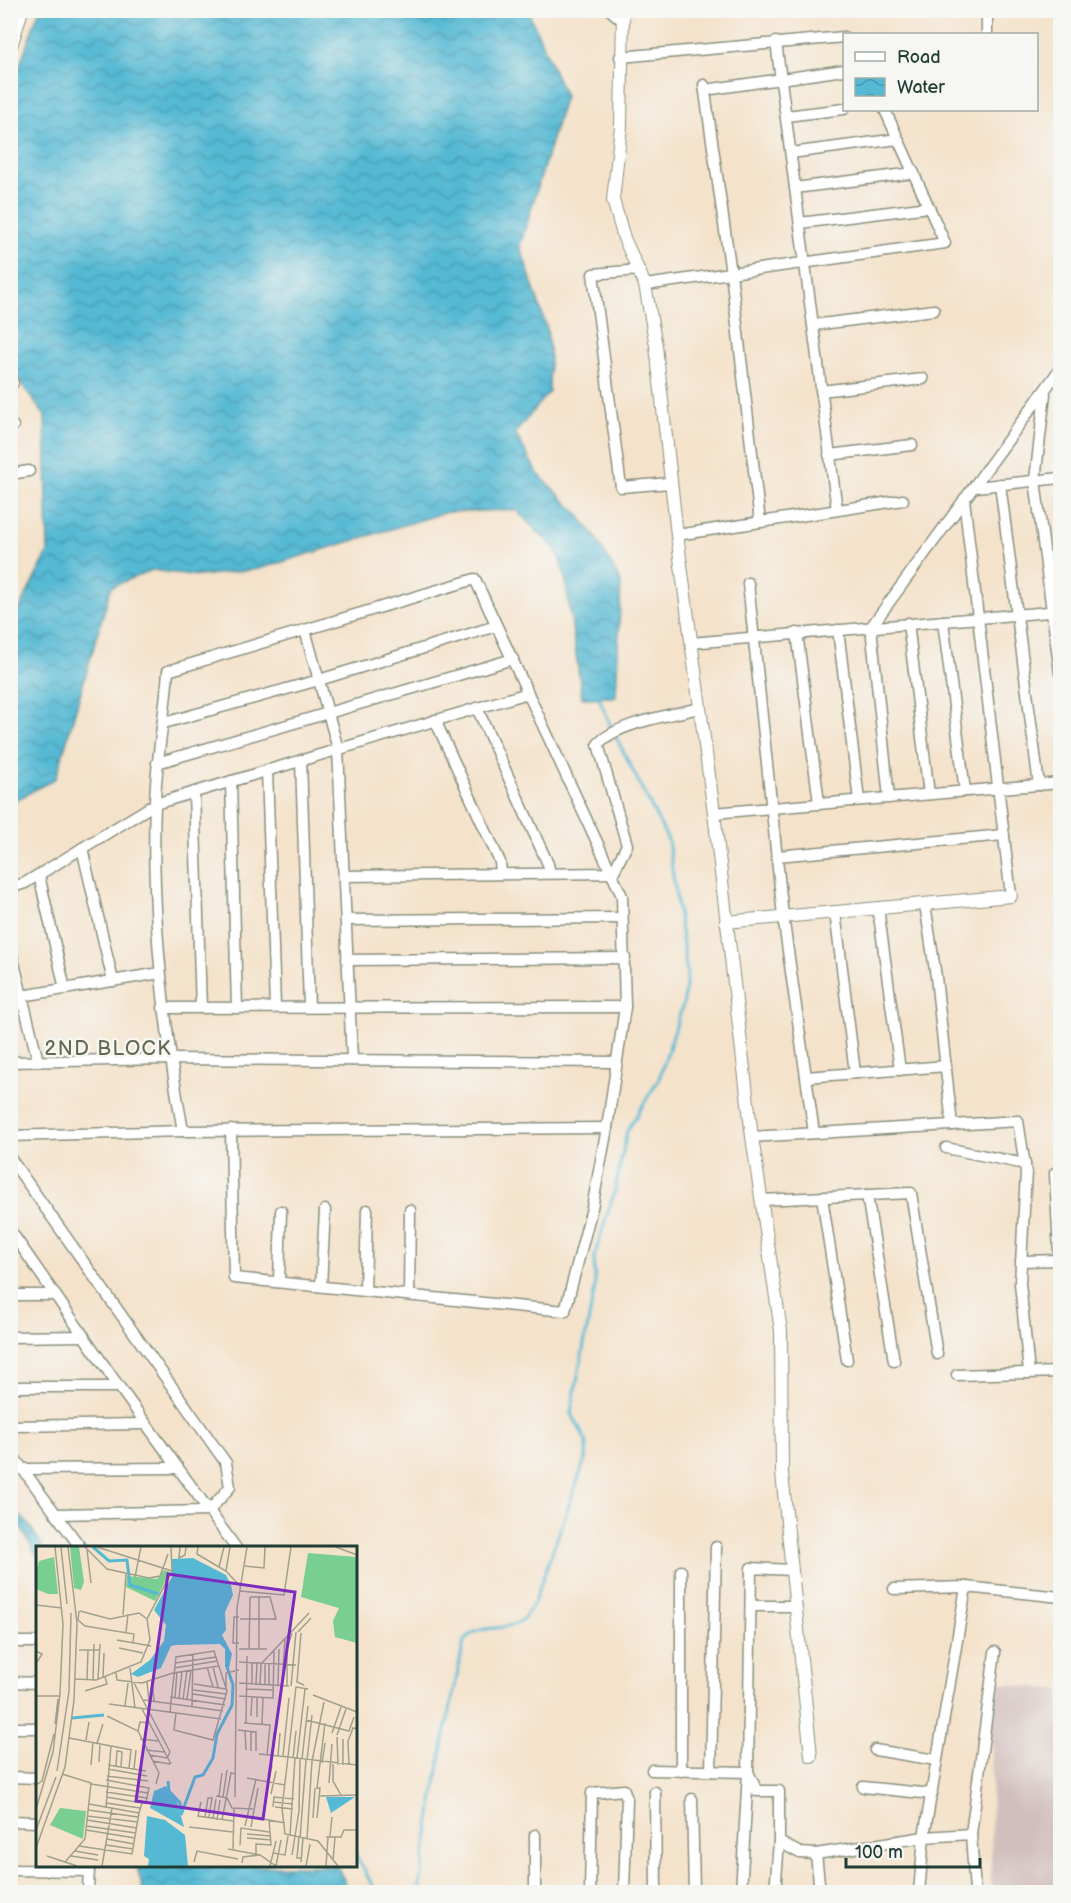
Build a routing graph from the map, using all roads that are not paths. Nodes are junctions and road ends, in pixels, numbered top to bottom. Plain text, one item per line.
1 (22, 10) edge
2 (610, 10) edge
3 (987, 10) edge
4 (622, 15) edge
5 (987, 33) edge
6 (843, 37) edge
7 (776, 42) junction
8 (10, 50) edge
9 (620, 57) junction
10 (843, 70) edge
11 (782, 79) junction
12 (843, 109) edge
13 (885, 111) edge
14 (786, 116) junction
15 (898, 139) junction
16 (791, 153) junction
17 (914, 173) junction
18 (795, 188) junction
19 (929, 207) junction
20 (800, 223) junction
21 (805, 263) junction
22 (639, 270) junction
23 (731, 273) junction
24 (645, 285) junction
25 (934, 310) dead end
26 (813, 325) junction
27 (1060, 369) edge
28 (923, 379) dead end
29 (821, 391) junction
30 (1046, 391) junction
31 (912, 445) dead end
32 (829, 455) junction
33 (29, 471) dead end
34 (10, 474) edge
35 (1060, 478) edge
36 (1035, 480) junction
37 (670, 483) junction
38 (1000, 484) junction
39 (976, 487) junction
40 (964, 499) junction
41 (903, 500) dead end
42 (837, 510) junction
43 (760, 522) junction
44 (676, 535) junction
45 (748, 583) dead end
46 (1056, 611) edge
47 (1018, 615) junction
48 (977, 618) junction
49 (943, 621) junction
50 (908, 623) junction
51 (496, 626) junction
52 (871, 627) junction
53 (305, 630) junction
54 (838, 630) junction
55 (797, 633) junction
56 (753, 637) junction
57 (691, 643) junction
58 (513, 659) junction
59 (1060, 674) edge
60 (319, 680) junction
61 (528, 693) junction
62 (477, 708) junction
63 (700, 708) junction
64 (328, 713) junction
65 (435, 720) junction
66 (164, 723) junction
67 (338, 749) junction
68 (301, 760) junction
69 (157, 763) junction
70 (267, 770) junction
71 (231, 781) junction
72 (1060, 783) edge
73 (1039, 785) junction
74 (999, 789) junction
75 (965, 791) junction
76 (194, 792) junction
77 (929, 795) junction
78 (889, 798) junction
79 (859, 800) junction
80 (819, 803) junction
81 (155, 804) junction
82 (771, 808) junction
83 (714, 813) junction
84 (1004, 835) junction
85 (82, 848) junction
86 (777, 856) junction
87 (501, 873) junction
88 (550, 873) junction
89 (614, 873) junction
90 (39, 874) junction
91 (344, 876) junction
92 (10, 888) edge
93 (1011, 896) joint
94 (925, 904) junction
95 (878, 908) junction
96 (835, 912) junction
97 (783, 916) junction
98 (622, 918) junction
99 (346, 920) junction
100 (726, 922) junction
101 (10, 947) edge
102 (625, 958) junction
103 (347, 960) junction
104 (160, 973) junction
105 (113, 981) junction
106 (65, 989) junction
107 (22, 996) junction
108 (625, 1006) junction
109 (275, 1007) junction
110 (309, 1007) junction
111 (349, 1007) junction
112 (163, 1008) junction
113 (201, 1008) junction
114 (237, 1008) junction
115 (170, 1059) junction
116 (352, 1060) junction
117 (38, 1061) junction
118 (10, 1062) edge
119 (616, 1062) junction
120 (946, 1066) junction
121 (900, 1070) junction
122 (855, 1073) junction
123 (806, 1077) junction
124 (952, 1125) junction
125 (608, 1128) junction
126 (231, 1130) junction
127 (183, 1131) junction
128 (814, 1133) junction
129 (10, 1136) edge
130 (752, 1137) junction
131 (946, 1148) dead end
132 (10, 1158) edge
133 (1025, 1164) junction
134 (1055, 1173) dead end
135 (867, 1195) junction
136 (822, 1197) junction
137 (762, 1200) junction
138 (410, 1209) dead end
139 (281, 1210) dead end
140 (325, 1210) dead end
141 (367, 1210) dead end
142 (10, 1230) edge
143 (10, 1248) edge
144 (24, 1249) junction
145 (1060, 1260) edge
146 (1021, 1261) junction
147 (1060, 1272) edge
148 (279, 1282) junction
149 (321, 1286) junction
150 (366, 1291) junction
151 (55, 1294) junction
152 (10, 1295) edge
153 (409, 1295) junction
154 (84, 1336) junction
155 (10, 1337) edge
156 (937, 1354) dead end
157 (847, 1360) dead end
158 (894, 1361) dead end
159 (1060, 1372) edge
160 (1029, 1373) junction
161 (957, 1375) dead end
162 (119, 1387) junction
163 (10, 1388) edge
164 (146, 1424) junction
165 (10, 1426) edge
166 (10, 1452) edge
167 (178, 1468) junction
168 (23, 1469) junction
169 (209, 1510) junction
170 (56, 1514) junction
171 (80, 1546) edge
172 (235, 1546) edge
173 (716, 1547) dead end
174 (792, 1570) junction
175 (681, 1571) dead end
176 (966, 1587) junction
177 (894, 1589) dead end
178 (1060, 1597) edge
179 (751, 1606) junction
180 (795, 1606) junction
181 (10, 1642) edge
182 (36, 1642) edge
183 (995, 1652) dead end
184 (10, 1682) edge
185 (36, 1683) edge
186 (10, 1728) edge
187 (36, 1728) edge
188 (875, 1750) dead end
189 (811, 1756) dead end
190 (936, 1760) junction
191 (652, 1770) dead end
192 (681, 1771) junction
193 (711, 1771) junction
194 (748, 1772) junction
195 (10, 1776) edge
196 (36, 1778) edge
197 (863, 1787) dead end
198 (655, 1792) dead end
199 (932, 1794) junction
200 (692, 1799) dead end
201 (10, 1821) edge
202 (36, 1822) edge
203 (971, 1834) junction
204 (535, 1836) dead end
205 (924, 1837) junction
206 (779, 1842) junction
207 (816, 1854) junction
208 (89, 1868) edge
209 (10, 1870) edge
210 (88, 1893) edge
211 (535, 1893) edge
212 (590, 1893) edge
213 (624, 1893) edge
214 (656, 1893) edge
215 (694, 1893) edge
216 (741, 1893) edge
217 (775, 1893) edge
218 (820, 1893) edge
219 (919, 1893) edge
220 (975, 1893) edge

1 - 8 street
2 - 4 street
3 - 5 street
4 - 9 street
6 - 7 street
7 - 9 street
7 - 11 street
9 - 22 street
10 - 11 street
11 - 14 street
11 - 23 street
12 - 14 street
13 - 15 street
14 - 16 street
15 - 16 street
15 - 17 street
16 - 18 street
17 - 18 street
17 - 19 street
18 - 20 street
19 - 20 street
19 - 21 street
20 - 21 street
21 - 23 street
21 - 26 street
22 - 24 street
22 - 37 street
23 - 24 street
23 - 43 street
24 - 37 street
25 - 26 street
26 - 29 street
27 - 30 street
28 - 29 street
29 - 32 street
30 - 36 street
30 - 39 street
31 - 32 street
32 - 42 street
33 - 34 street
35 - 36 street
36 - 38 street
36 - 46 street
37 - 44 street
38 - 39 street
38 - 47 street
39 - 40 street
40 - 48 street
40 - 52 street
41 - 42 street
42 - 43 street
43 - 44 street
44 - 57 street
45 - 56 street
46 - 47 street
46 - 59 street
47 - 48 street
47 - 73 street
48 - 49 street
48 - 74 street
49 - 50 street
49 - 75 street
50 - 52 street
50 - 77 street
51 - 53 street
51 - 58 street
51 - 60 street
52 - 54 street
52 - 78 street
53 - 60 street
53 - 66 street
54 - 55 street
54 - 79 street
55 - 56 street
55 - 80 street
56 - 57 street
56 - 82 street
57 - 63 street
58 - 61 street
58 - 64 street
60 - 64 street
60 - 66 street
61 - 62 street
61 - 89 street
62 - 65 street
62 - 88 street
63 - 83 street
63 - 89 street
64 - 67 street
64 - 69 street
65 - 67 street
65 - 87 street
66 - 69 street
67 - 68 street
67 - 91 street
68 - 70 street
68 - 110 street
69 - 81 street
70 - 71 street
70 - 109 street
71 - 76 street
71 - 114 street
72 - 73 street
73 - 74 street
74 - 75 street
74 - 84 street
75 - 77 street
76 - 81 street
76 - 113 street
77 - 78 street
78 - 79 street
79 - 80 street
80 - 82 street
81 - 85 street
81 - 104 street
82 - 83 street
82 - 86 street
83 - 100 street
84 - 86 street
84 - 93 street
85 - 90 street
85 - 105 street
86 - 97 street
87 - 88 street
87 - 91 street
88 - 89 street
89 - 98 street
90 - 92 street
90 - 106 street
91 - 99 street
93 - 94 street
94 - 95 street
94 - 120 street
95 - 96 street
95 - 121 street
96 - 97 street
96 - 122 street
97 - 100 street
97 - 123 street
98 - 99 street
98 - 102 street
99 - 103 street
100 - 130 street
101 - 107 street
102 - 103 street
102 - 108 street
103 - 111 street
104 - 105 street
104 - 112 street
105 - 106 street
106 - 107 street
107 - 117 street
108 - 111 street
108 - 119 street
109 - 110 street
109 - 114 street
110 - 111 street
111 - 116 street
112 - 113 street
112 - 115 street
113 - 114 street
115 - 116 street
115 - 117 street
115 - 127 street
116 - 119 street
117 - 118 street
119 - 125 street
120 - 121 street
120 - 124 street
121 - 122 street
122 - 123 street
123 - 128 street
124 - 128 street
124 - 133 street
125 - 126 street
125 - 153 street
126 - 127 street
126 - 148 street
127 - 129 street
128 - 130 street
130 - 137 street
131 - 133 street
132 - 169 street
133 - 146 street
134 - 145 street
135 - 136 street
135 - 156 street
135 - 158 street
136 - 137 street
136 - 157 street
137 - 174 street
138 - 153 street
139 - 148 street
140 - 149 street
141 - 150 street
142 - 144 street
143 - 144 street
144 - 151 street
145 - 146 street
145 - 147 street
146 - 160 street
148 - 149 street
149 - 150 street
150 - 153 street
151 - 152 street
151 - 154 street
154 - 155 street
154 - 162 street
159 - 160 street
160 - 161 street
162 - 163 street
162 - 164 street
164 - 165 street
164 - 167 street
166 - 168 street
167 - 168 street
167 - 169 street
168 - 170 street
169 - 170 street
169 - 172 street
170 - 171 street
173 - 193 street
174 - 179 street
174 - 180 street
175 - 192 street
176 - 177 street
176 - 178 street
176 - 190 street
179 - 180 street
179 - 194 street
180 - 189 street
181 - 182 street
183 - 203 street
184 - 185 street
186 - 187 street
188 - 190 street
190 - 199 street
191 - 192 street
192 - 193 street
193 - 194 street
194 - 206 street
194 - 216 street
195 - 196 street
197 - 199 street
198 - 214 street
199 - 205 street
200 - 215 street
201 - 202 street
203 - 205 street
203 - 220 street
204 - 211 street
205 - 207 street
205 - 219 street
206 - 207 street
206 - 217 street
207 - 218 street
208 - 209 street
208 - 210 street
212 - 213 street

